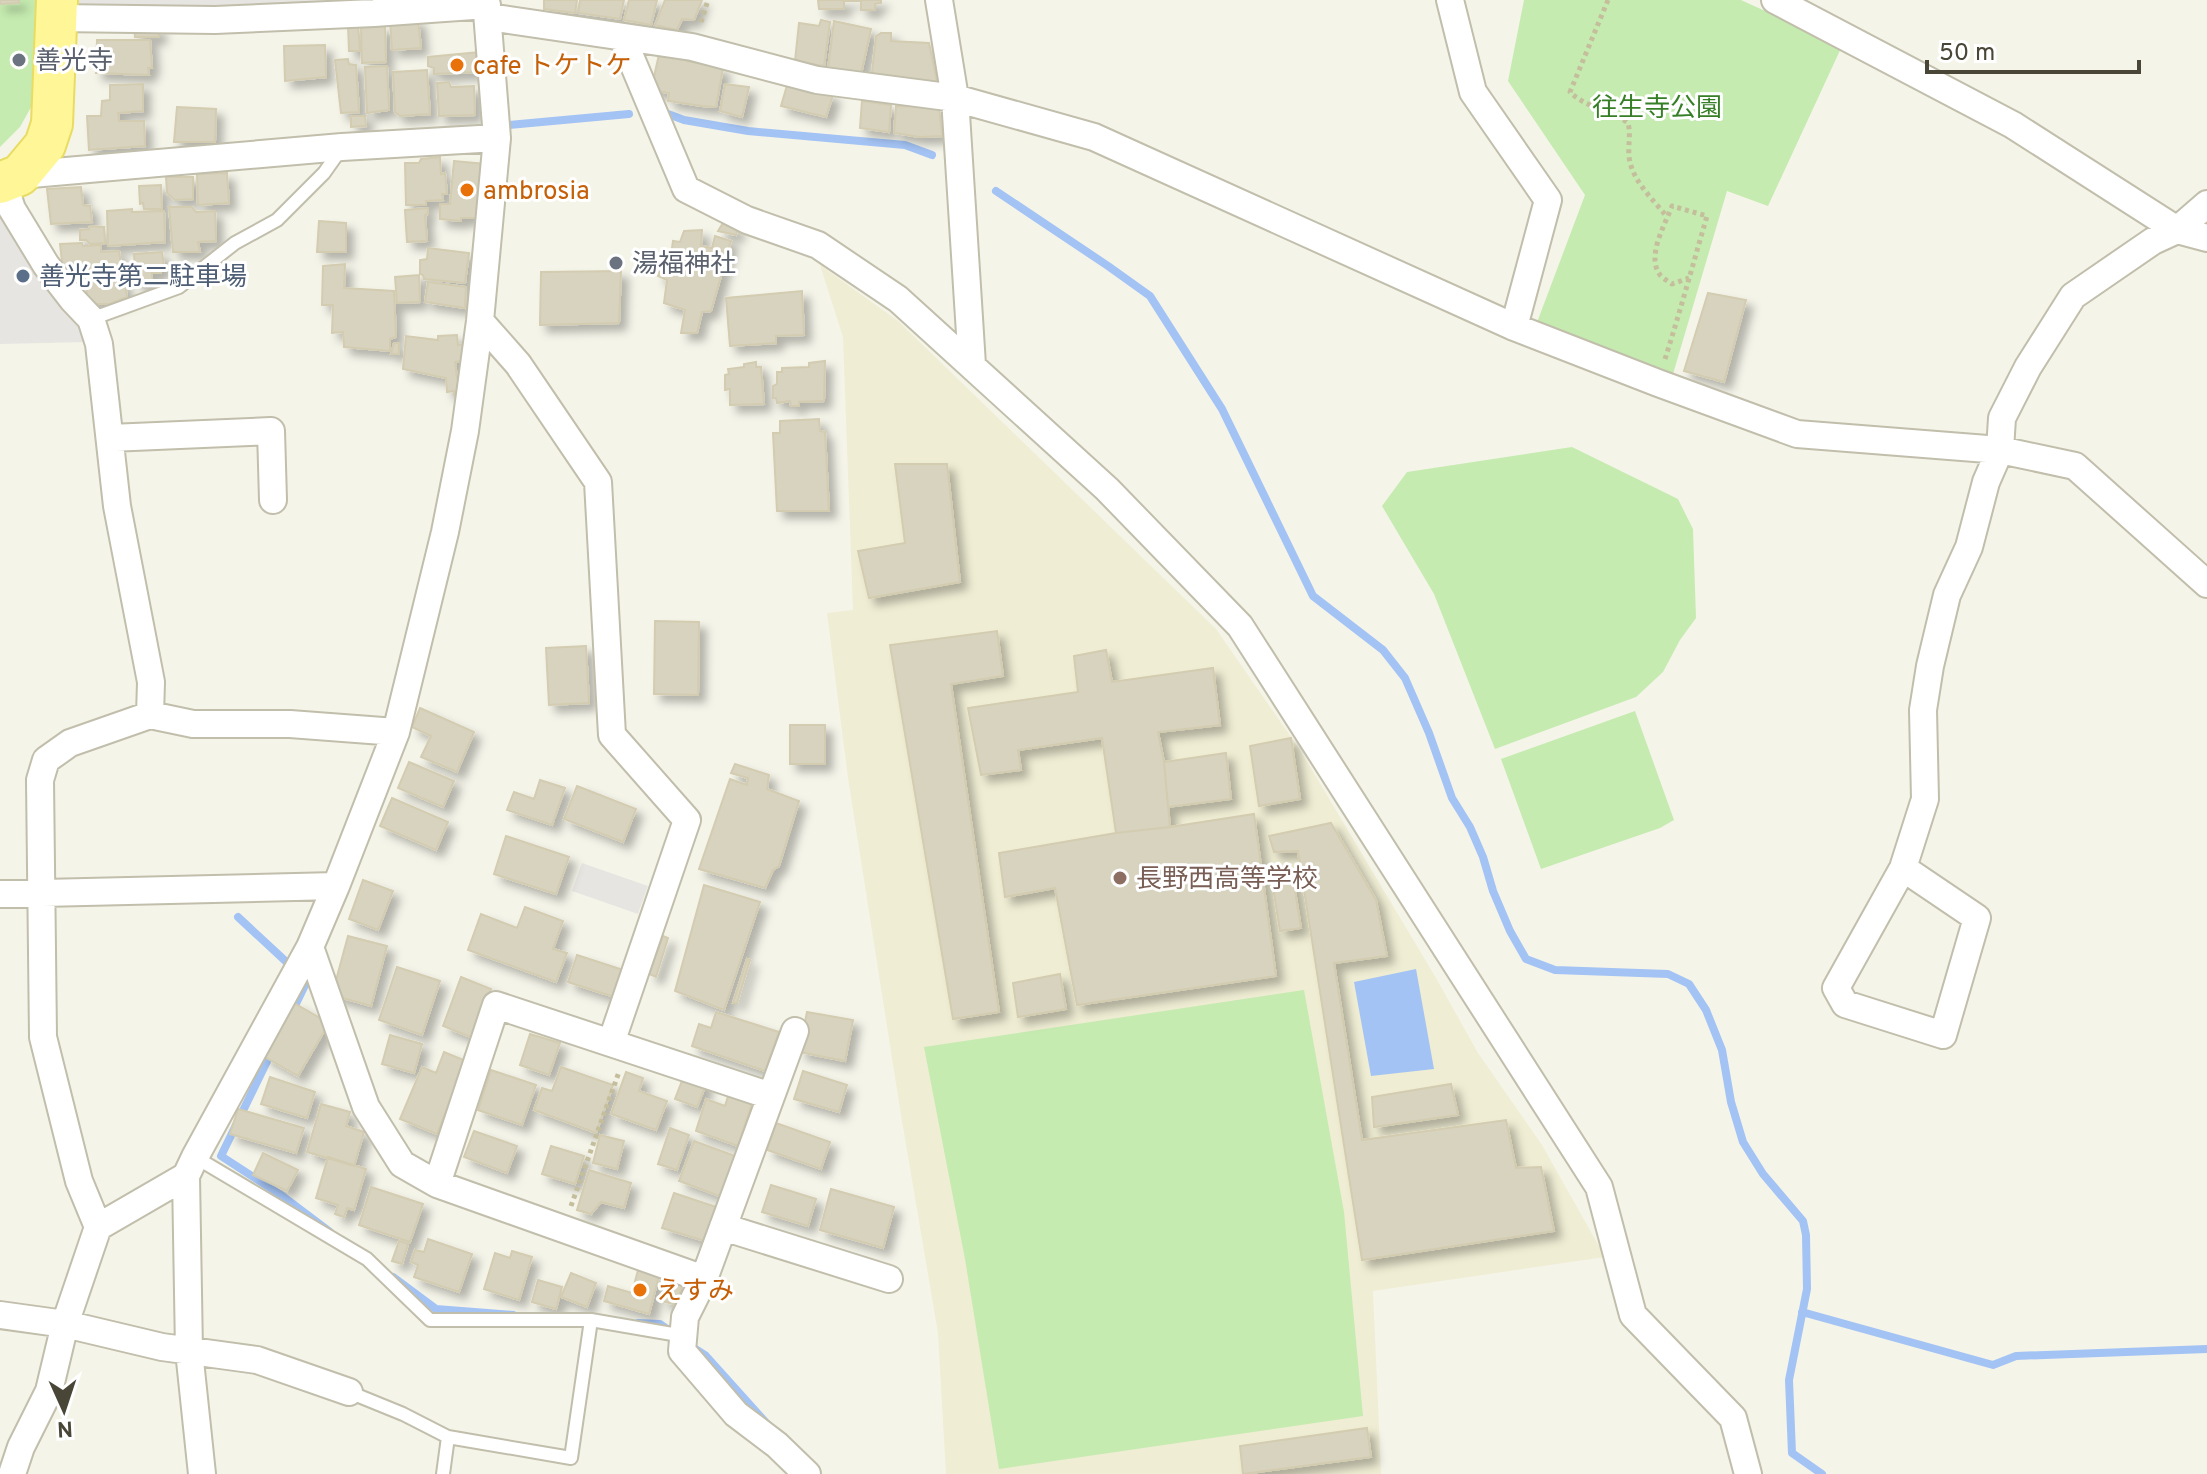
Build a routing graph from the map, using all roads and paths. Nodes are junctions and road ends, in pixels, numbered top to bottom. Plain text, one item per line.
1 (939, 0) edge
2 (1450, 0) edge
3 (1607, 0) edge
4 (1775, 0) edge
5 (487, 7) edge
6 (56, 9) edge
7 (622, 37) junction
8 (955, 98) junction
9 (497, 138) junction
10 (342, 147) junction
11 (8, 180) edge
12 (2207, 204) edge
13 (1667, 218) junction
14 (2177, 230) junction
15 (2207, 238) edge
16 (1689, 278) junction
17 (91, 319) junction
18 (480, 321) junction
19 (1514, 327) junction
20 (972, 365) junction
21 (1658, 383) junction
22 (110, 438) junction
23 (2000, 450) junction
24 (273, 500) dead end
25 (2207, 584) edge
26 (150, 715) junction
27 (396, 732) junction
28 (1903, 868) junction
29 (336, 886) junction
30 (0, 894) edge
31 (43, 894) junction
32 (310, 947) junction
33 (795, 1031) dead end
34 (619, 1046) junction
35 (771, 1096) junction
36 (190, 1166) junction
37 (437, 1184) junction
38 (98, 1227) junction
39 (723, 1227) junction
40 (563, 1229) junction
41 (704, 1279) junction
42 (889, 1279) dead end
43 (0, 1315) edge
44 (591, 1320) junction
45 (65, 1324) junction
46 (684, 1336) junction
47 (189, 1351) junction
48 (349, 1392) joint
49 (448, 1437) junction
50 (12, 1474) edge
51 (201, 1474) edge
52 (443, 1474) edge
53 (807, 1474) edge
54 (1748, 1474) edge

1 - 8 street
2 - 19 street
3 - 13 path
4 - 14 street
5 - 6 street
5 - 7 street
5 - 9 street
6 - 11 main road
7 - 8 street
7 - 20 street
8 - 19 street
8 - 20 street
9 - 10 street
9 - 18 street
10 - 11 street
10 - 17 lane
11 - 17 street
12 - 14 street
13 - 16 path
13 - 16 path
14 - 15 street
14 - 23 street
16 - 21 path
17 - 22 street
18 - 27 street
18 - 34 street
19 - 21 street
20 - 54 street
21 - 23 street
22 - 24 street
22 - 26 street
23 - 25 street
23 - 28 street
26 - 27 street
26 - 31 street
27 - 29 street
28 - 28 street
29 - 31 street
29 - 32 street
30 - 31 street
31 - 38 street
32 - 36 street
32 - 37 street
33 - 35 street
34 - 35 street
34 - 37 street
34 - 40 path
35 - 39 street
36 - 38 street
36 - 44 lane
36 - 47 street
37 - 40 street
38 - 45 street
39 - 41 street
39 - 42 street
40 - 41 street
41 - 46 street
43 - 45 street
44 - 46 lane
44 - 49 lane
45 - 47 street
45 - 50 street
46 - 53 street
47 - 48 street
47 - 51 street
48 - 49 lane
49 - 52 lane

